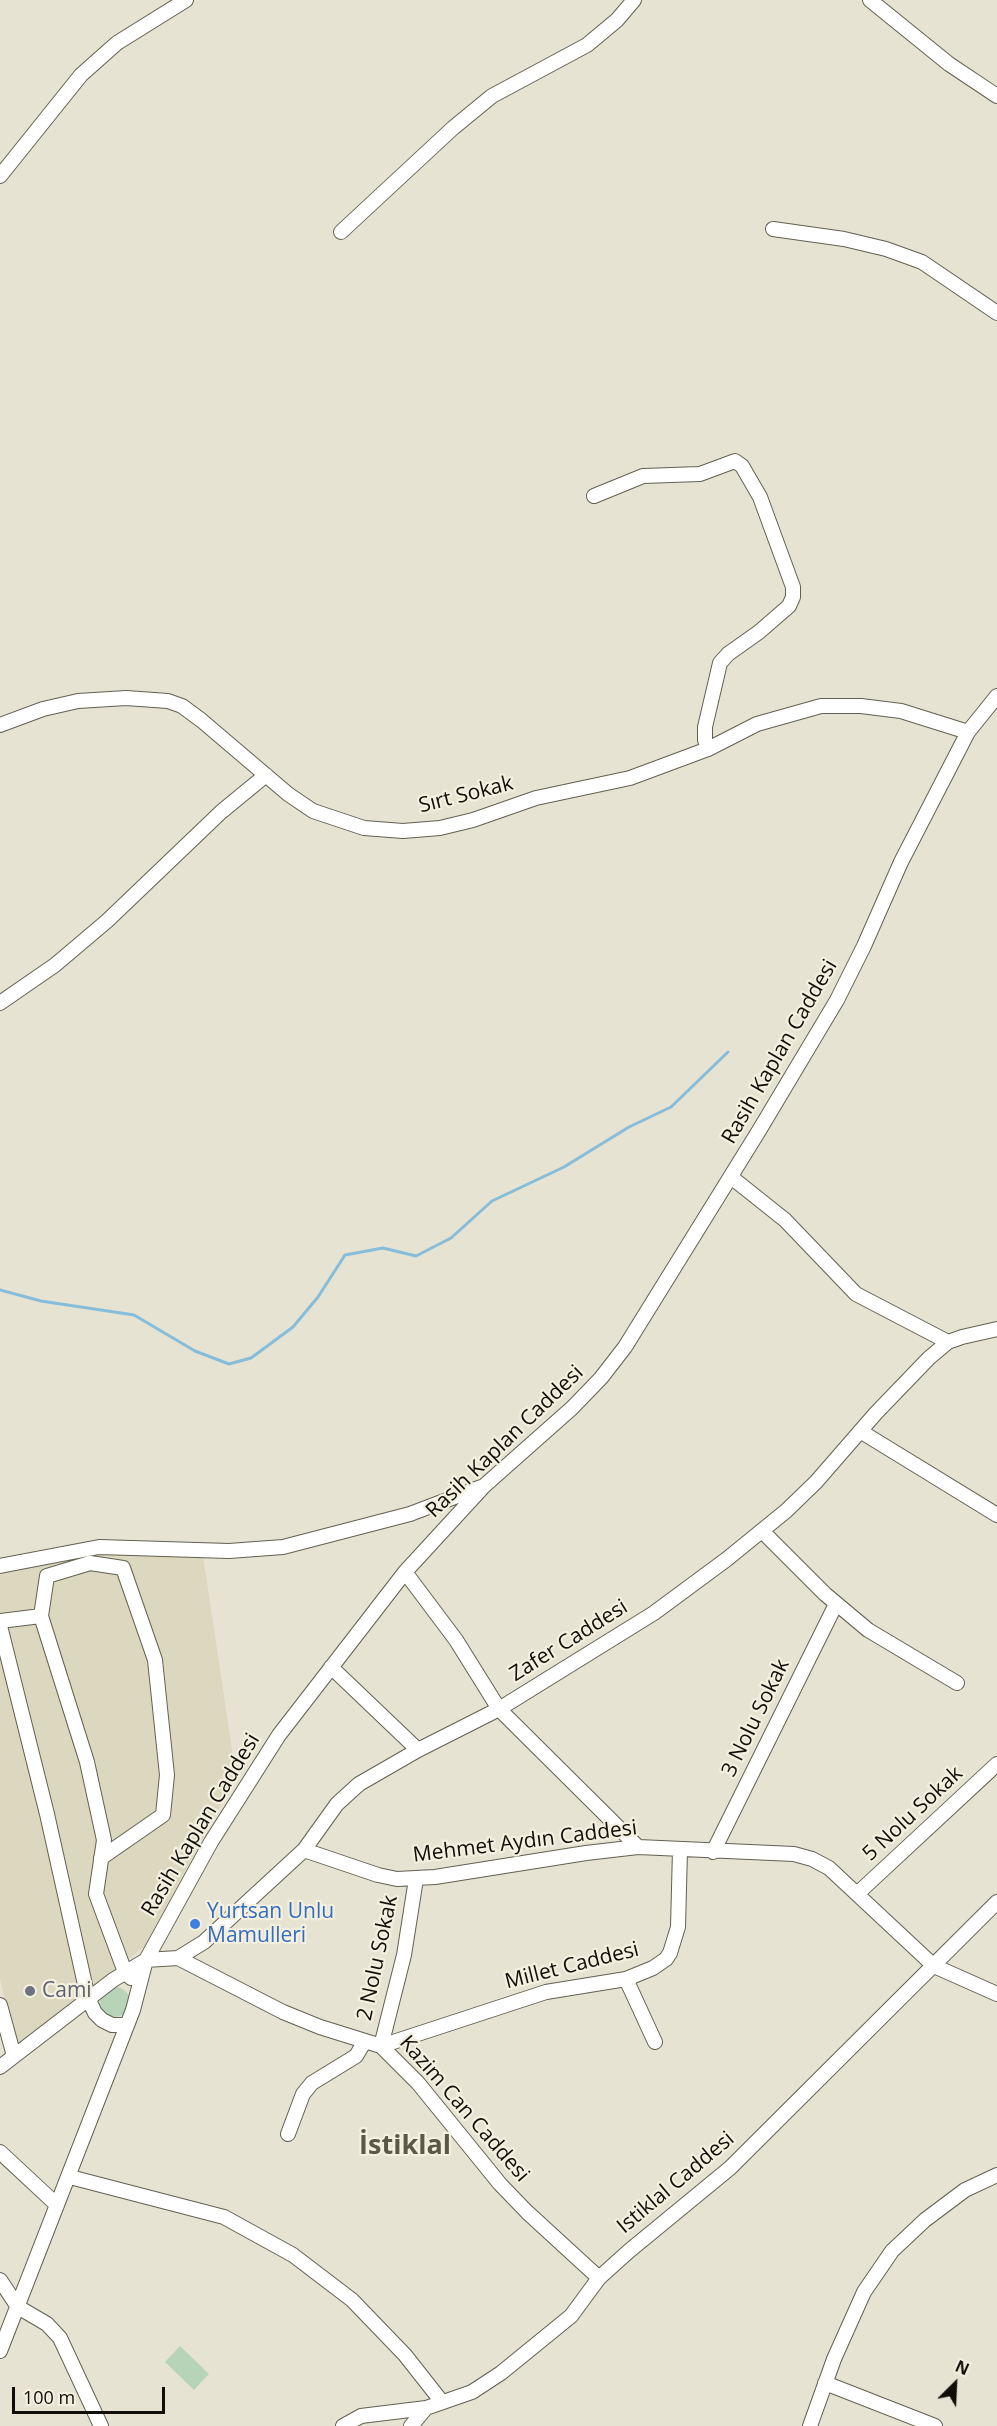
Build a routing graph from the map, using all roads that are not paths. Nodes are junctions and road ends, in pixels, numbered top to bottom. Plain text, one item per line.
1 (186, 0) edge
2 (634, 0) edge
3 (870, 0) edge
4 (997, 96) edge
5 (0, 176) edge
6 (773, 229) dead end
7 (341, 232) dead end
8 (997, 313) edge
9 (594, 496) dead end
10 (997, 696) edge
11 (0, 725) edge
12 (968, 732) junction
13 (708, 749) junction
14 (266, 775) junction
15 (0, 1003) edge
16 (730, 1177) junction
17 (997, 1329) edge
18 (948, 1342) junction
19 (860, 1431) junction
20 (484, 1486) junction
21 (997, 1515) edge
22 (762, 1531) junction
23 (0, 1566) edge
24 (405, 1572) junction
25 (836, 1604) junction
26 (41, 1616) junction
27 (0, 1621) edge
28 (0, 1626) edge
29 (331, 1666) junction
30 (957, 1683) dead end
31 (499, 1709) junction
32 (418, 1750) junction
33 (997, 1764) edge
34 (638, 1847) junction
35 (304, 1850) junction
36 (680, 1850) junction
37 (712, 1852) junction
38 (101, 1858) junction
39 (416, 1879) junction
40 (857, 1894) junction
41 (997, 1902) edge
42 (178, 1958) junction
43 (146, 1960) junction
44 (934, 1965) junction
45 (125, 1972) junction
46 (626, 1979) junction
47 (137, 1994) junction
48 (997, 1994) edge
49 (88, 1998) junction
50 (0, 2005) edge
51 (127, 2025) junction
52 (365, 2041) junction
53 (655, 2042) dead end
54 (381, 2046) junction
55 (14, 2056) junction
56 (0, 2067) edge
57 (288, 2134) dead end
58 (0, 2152) edge
59 (997, 2175) edge
60 (70, 2177) junction
61 (57, 2205) junction
62 (599, 2278) junction
63 (0, 2280) edge
64 (18, 2307) junction
65 (0, 2351) edge
66 (825, 2383) junction
67 (442, 2402) junction
68 (426, 2408) junction
69 (100, 2426) edge
70 (343, 2426) edge
71 (411, 2426) edge
72 (810, 2426) edge
73 (935, 2426) edge

1 - 5 street
2 - 7 street
3 - 4 street
6 - 8 street
9 - 13 street
10 - 12 street, Rasih Kaplan Caddesi
11 - 14 street, Sırt Sokak
12 - 13 street, Sırt Sokak
12 - 16 street, Rasih Kaplan Caddesi
13 - 14 street, Sırt Sokak
14 - 15 street
16 - 18 street
16 - 20 street, Rasih Kaplan Caddesi
17 - 18 street, Zafer Caddesi
18 - 19 street, Zafer Caddesi
19 - 21 street
19 - 22 street, Zafer Caddesi
20 - 23 street
20 - 24 street, Rasih Kaplan Caddesi
22 - 25 street
22 - 31 street, Zafer Caddesi
24 - 29 street, Rasih Kaplan Caddesi
24 - 31 street
25 - 30 street
25 - 37 street, 3 Nolu Sokak
26 - 27 street
26 - 38 street
26 - 38 street
28 - 49 street
29 - 32 street
29 - 43 street, Rasih Kaplan Caddesi
31 - 32 street, Zafer Caddesi
31 - 34 street
32 - 35 street, Zafer Caddesi
33 - 40 street, 5 Nolu Sokak
34 - 36 street, Mehmet Aydın Caddesi
34 - 39 street, Mehmet Aydın Caddesi
35 - 39 street, Mehmet Aydın Caddesi
35 - 42 street, Zafer Caddesi
36 - 37 street, Mehmet Aydın Caddesi
36 - 46 street, Millet Caddesi
37 - 40 street, Mehmet Aydın Caddesi
38 - 45 street
39 - 54 street, 2 Nolu Sokak
40 - 44 street, Mehmet Aydın Caddesi
41 - 44 street, Istiklal Caddesi
42 - 43 street, Zafer Caddesi
42 - 52 street, Kazim Can Caddesi
43 - 45 street
43 - 47 street, Rasih Kaplan Caddesi
44 - 48 street, Mehmet Aydın Caddesi
44 - 62 street, Istiklal Caddesi
45 - 47 street
45 - 49 street
46 - 53 street
46 - 54 street, Millet Caddesi
47 - 51 street, Rasih Kaplan Caddesi
49 - 51 street
49 - 55 street
50 - 55 street
51 - 60 street, Rasih Kaplan Caddesi
52 - 54 street, Kazim Can Caddesi
52 - 57 street
54 - 62 street, Kazim Can Caddesi
55 - 56 street
58 - 61 street
59 - 66 street
60 - 61 street, Rasih Kaplan Caddesi
60 - 67 street
61 - 64 street, Rasih Kaplan Caddesi
62 - 67 street, Istiklal Caddesi
63 - 64 street
64 - 65 street, Rasih Kaplan Caddesi
64 - 69 street
66 - 72 street
66 - 73 street
67 - 68 street, Istiklal Caddesi
68 - 70 street, Istiklal Caddesi
68 - 71 street

